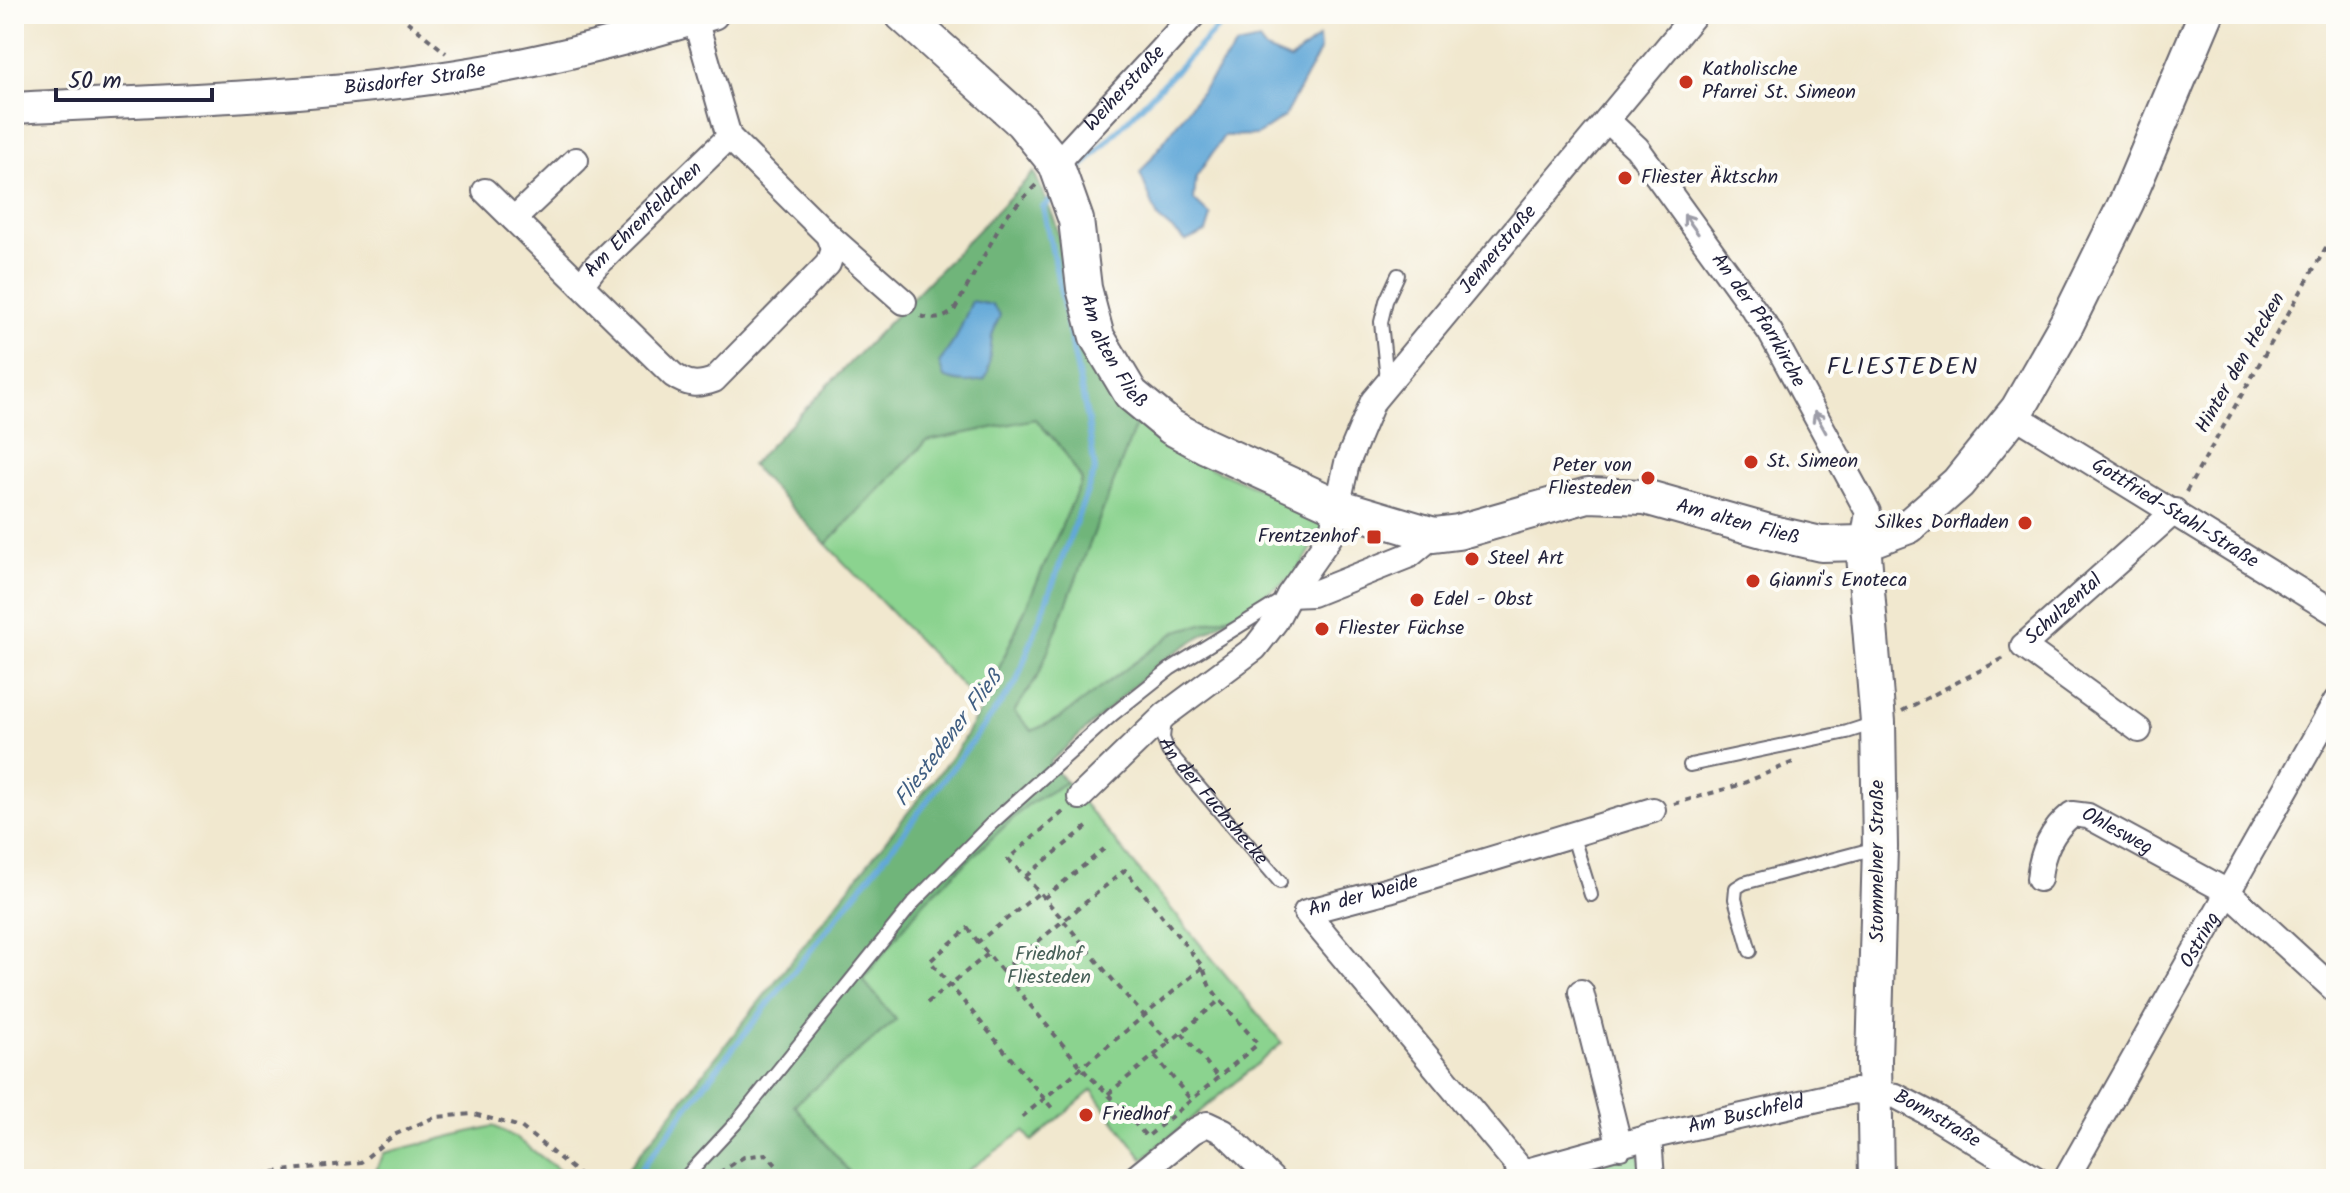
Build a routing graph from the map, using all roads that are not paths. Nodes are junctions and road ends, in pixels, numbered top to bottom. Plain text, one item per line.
1 (902, 14) edge
2 (1194, 14) edge
3 (1695, 14) edge
4 (2206, 14) edge
5 (704, 17) edge
6 (14, 108) edge
7 (1607, 120) junction
8 (729, 137) junction
9 (576, 160) dead end
10 (1056, 164) junction
11 (485, 191) dead end
12 (514, 219) junction
13 (828, 235) junction
14 (1398, 275) dead end
15 (581, 285) junction
16 (904, 302) road end
17 (1388, 384) junction
18 (2013, 414) junction
19 (1337, 506) junction
20 (2175, 511) junction
21 (1434, 535) junction
22 (1863, 543) junction
23 (1289, 595) junction
24 (2336, 613) edge
25 (2336, 701) edge
26 (1165, 715) junction
27 (1878, 722) junction
28 (2139, 730) dead end
29 (1690, 765) dead end
30 (1080, 797) road end
31 (1653, 810) road end
32 (1572, 834) junction
33 (1880, 847) junction
34 (2039, 879) dead end
35 (1280, 882) dead end
36 (2228, 892) junction
37 (1591, 895) dead end
38 (1750, 951) dead end
39 (2336, 991) edge
40 (1581, 992) dead end
41 (1875, 1094) junction
42 (1649, 1137) junction
43 (1620, 1147) junction
44 (1520, 1175) edge
45 (684, 1179) edge
46 (1134, 1179) edge
47 (1272, 1179) edge
48 (1652, 1179) edge
49 (1876, 1179) edge
50 (2036, 1179) edge
51 (2066, 1179) edge

1 - 10 main road, Am alten Fließ
2 - 10 street, Weiherstraße
3 - 7 street, Jennerstraße
4 - 18 main road, Am alten Fließ
5 - 6 street, Büsdorfer Straße
5 - 8 street
7 - 17 street, Jennerstraße
22 -> 7 street, An der Pfarrkirche
8 - 13 street
8 - 15 street, Am Ehrenfeldchen
9 - 12 street
10 - 19 main road, Am alten Fließ
11 - 12 street
12 - 15 street
13 - 15 street, Am Ehrenfeldchen
13 - 16 street
14 - 17 lane
17 - 19 street, Jennerstraße
18 - 20 street, Gottfried-Stahl-Straße
18 - 22 main road, Am alten Fließ
19 - 21 main road, Am alten Fließ
19 - 23 street, An der Fuchshecke
20 - 24 street, Gottfried-Stahl-Straße
20 - 28 street, Schulzental
21 - 22 main road, Am alten Fließ
21 - 23 street
22 - 27 main road, Stommelner Straße
23 - 26 street, An der Fuchshecke
23 - 45 lane
25 - 36 street, Ostring
26 - 30 street, An der Fuchshecke
26 - 35 lane, An der Fuchshecke
27 - 29 lane
27 - 33 main road, Stommelner Straße
31 - 32 street, An der Weide
32 - 37 lane
32 - 44 street, An der Weide
33 - 38 lane
33 - 41 main road, Stommelner Straße
34 - 36 street, Ohlesweg
36 - 39 street
36 - 51 street, Ostring
40 - 43 street
41 - 42 street, Am Buschfeld
41 - 49 main road, Stommelner Straße
41 - 50 street, Bonnstraße
42 - 43 street, Am Buschfeld
42 - 48 street
43 - 44 street, Am Buschfeld
46 - 47 street

